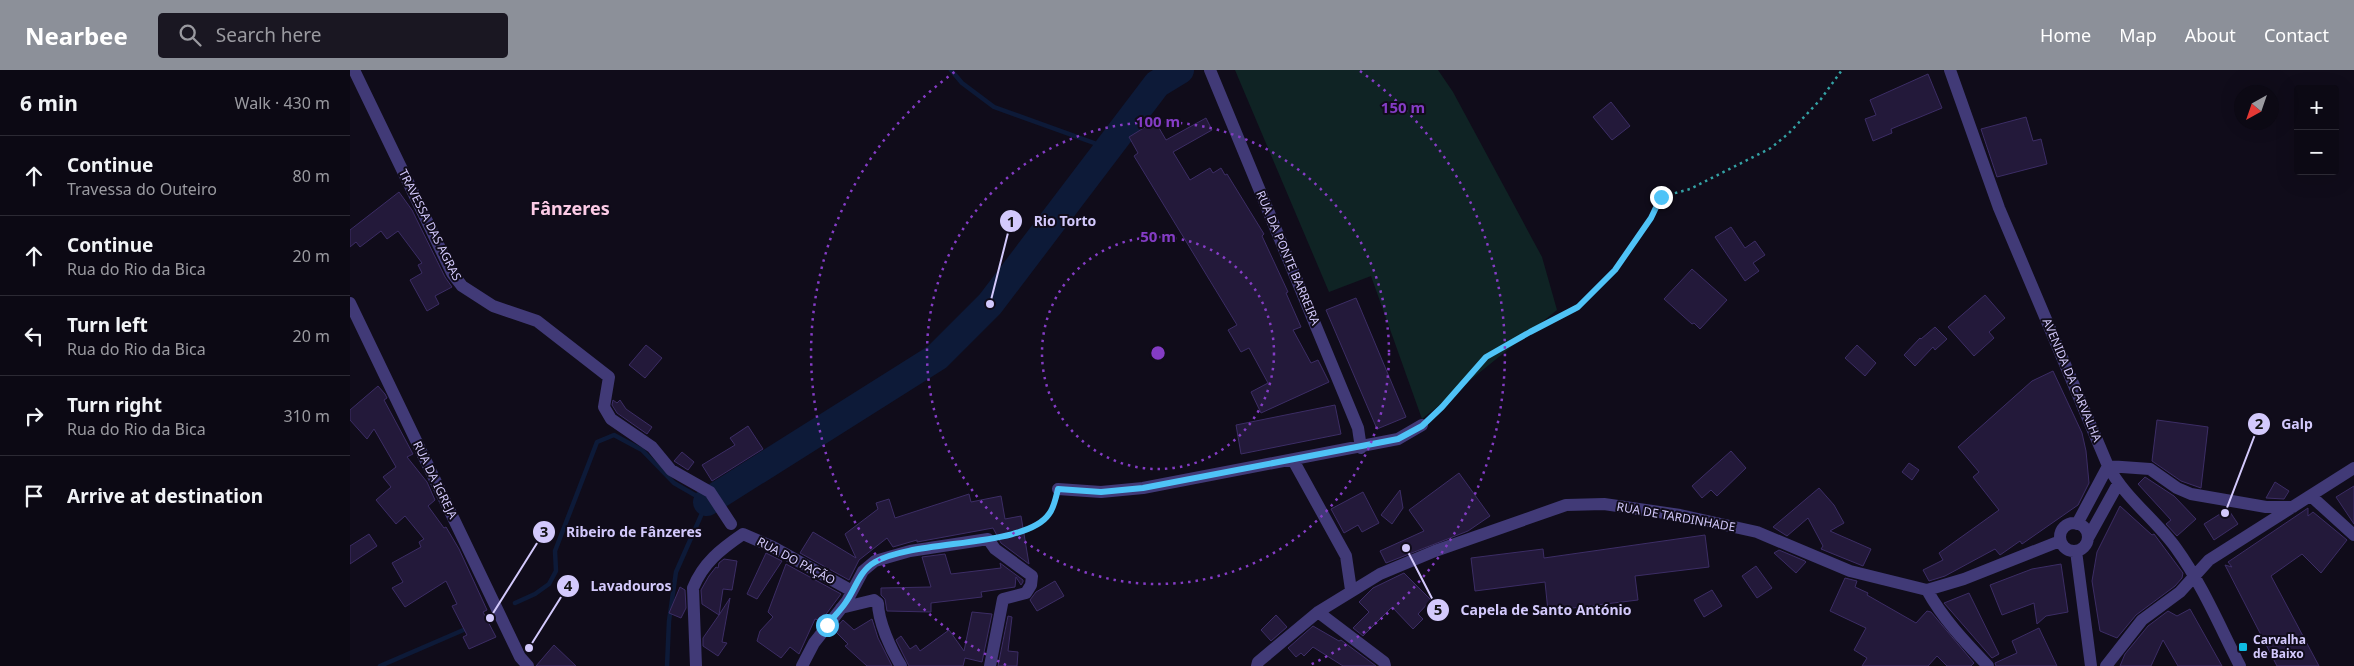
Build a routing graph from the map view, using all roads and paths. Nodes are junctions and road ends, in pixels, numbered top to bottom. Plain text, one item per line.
1 (354, 70) edge
2 (1210, 70) edge
3 (1842, 70) edge
4 (1950, 70) edge
5 (350, 303) edge
6 (1422, 426) joint
7 (1361, 448) junction
8 (1293, 460) junction
9 (2108, 466) junction
10 (2354, 468) edge
11 (2118, 484) junction
12 (1058, 489) joint
13 (2312, 497) junction
14 (2296, 507) junction
15 (731, 524) dead end
16 (2077, 524) junction
17 (2354, 535) edge
18 (2088, 538) junction
19 (988, 539) junction
20 (2060, 541) junction
21 (2076, 552) junction
22 (2195, 578) junction
23 (1351, 590) junction
24 (1926, 590) junction
25 (852, 591) junction
26 (841, 608) junction
27 (1318, 612) junction
28 (522, 663) edge
29 (696, 666) edge
30 (802, 666) edge
31 (901, 666) edge
32 (990, 666) edge
33 (1257, 666) edge
34 (1385, 666) edge
35 (1988, 666) edge
36 (2091, 666) edge
37 (2106, 666) edge
38 (2240, 666) edge

1 - 15 street, TRAVESSA DAS AGRAS
2 - 7 street, RUA DA PONTE BARREIRA
3 - 6 path
4 - 9 street, AVENIDA DA CARVALHA
5 - 28 street, RUA DA IGREJA
6 - 7 street
7 - 8 street
8 - 12 street
8 - 23 street
9 - 11 street, AVENIDA DA CARVALHA
9 - 14 street
9 - 16 street
10 - 13 street
11 - 18 street
11 - 22 street, AVENIDA DA CARVALHA
12 - 19 path
13 - 14 street
13 - 17 street
14 - 22 street
16 - 18 street
16 - 20 street
18 - 21 street
19 - 25 street
19 - 32 street
20 - 21 street
20 - 24 street
21 - 36 street
22 - 37 street
22 - 38 street, AVENIDA DA CARVALHA
23 - 24 street, RUA DE TARDINHADE
23 - 27 street, RUA DE TARDINHADE
24 - 35 street
25 - 26 street
25 - 29 street, RUA DO PAÇÃO
26 - 30 street
26 - 31 street
27 - 33 street, RUA DE TARDINHADE
27 - 34 street

